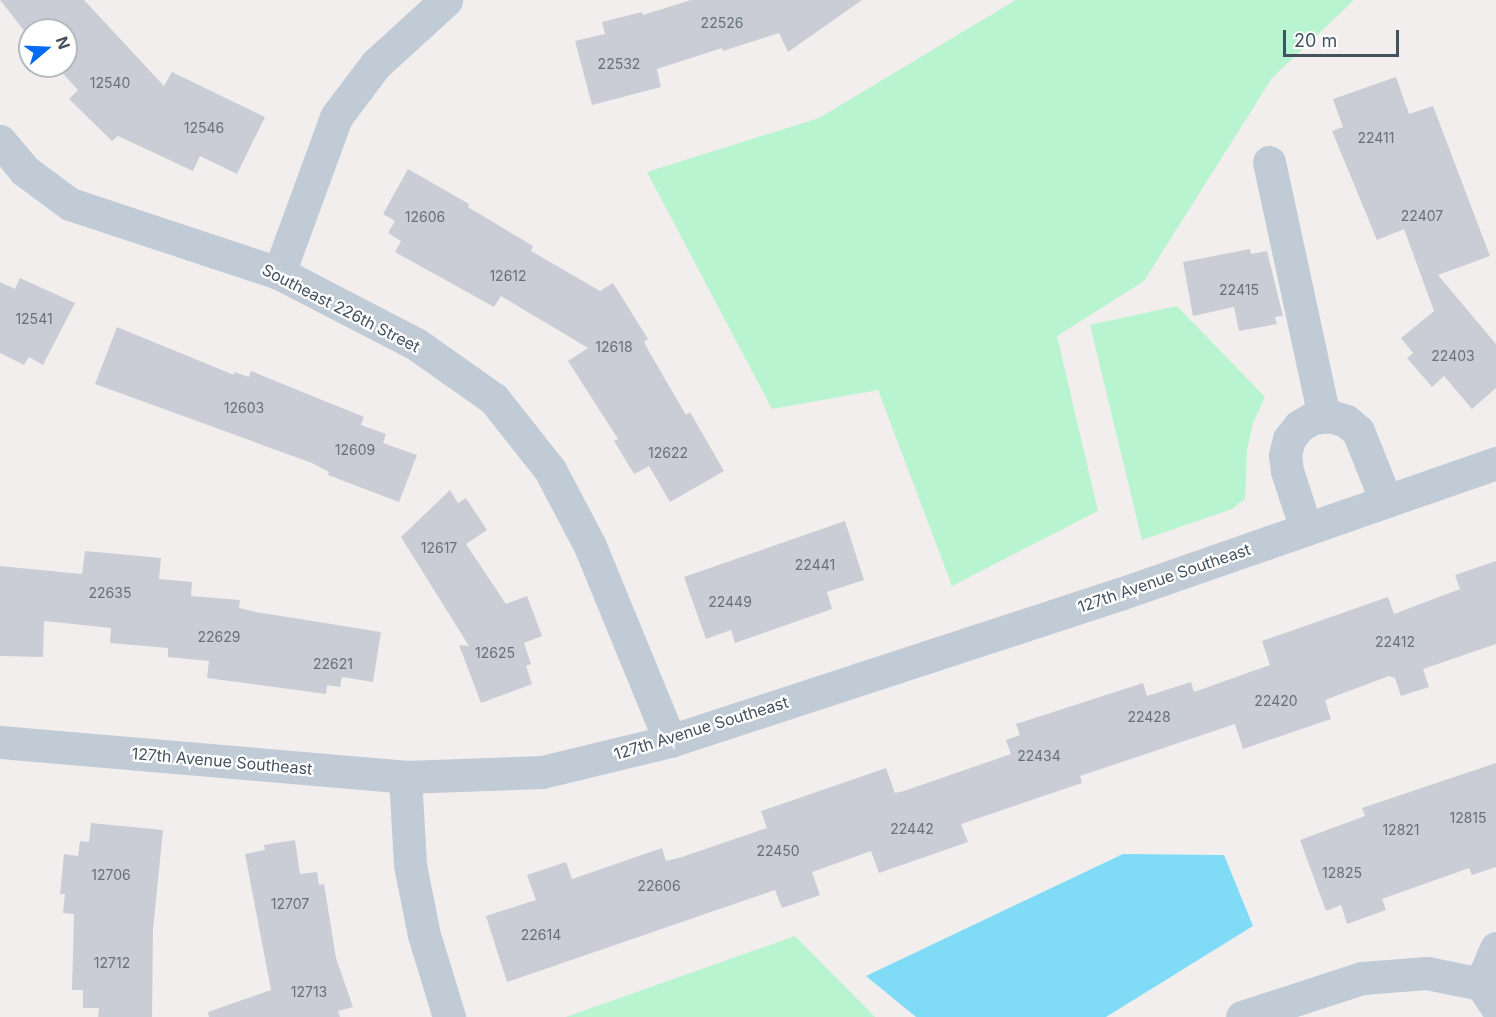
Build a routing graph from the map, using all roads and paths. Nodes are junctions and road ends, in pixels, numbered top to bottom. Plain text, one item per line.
1 (446, 0) edge
2 (0, 141) edge
3 (1269, 162) dead end
4 (279, 273) junction
5 (1324, 417) junction
6 (1496, 463) edge
7 (1386, 501) junction
8 (1306, 529) junction
9 (670, 741) junction
10 (0, 742) edge
11 (405, 777) junction
12 (1496, 948) edge
13 (1488, 995) edge
14 (449, 1017) edge
15 (1242, 1017) edge

1 - 4 street
2 - 4 street, Southeast 226th Street
3 - 5 street
4 - 9 street, Southeast 226th Street
5 - 7 street
5 - 8 street
6 - 7 street, 127th Avenue Southeast
7 - 8 street, 127th Avenue Southeast
8 - 9 street, 127th Avenue Southeast
9 - 11 street, 127th Avenue Southeast
10 - 11 street, 127th Avenue Southeast
11 - 14 street
12 - 13 street
13 - 15 street

